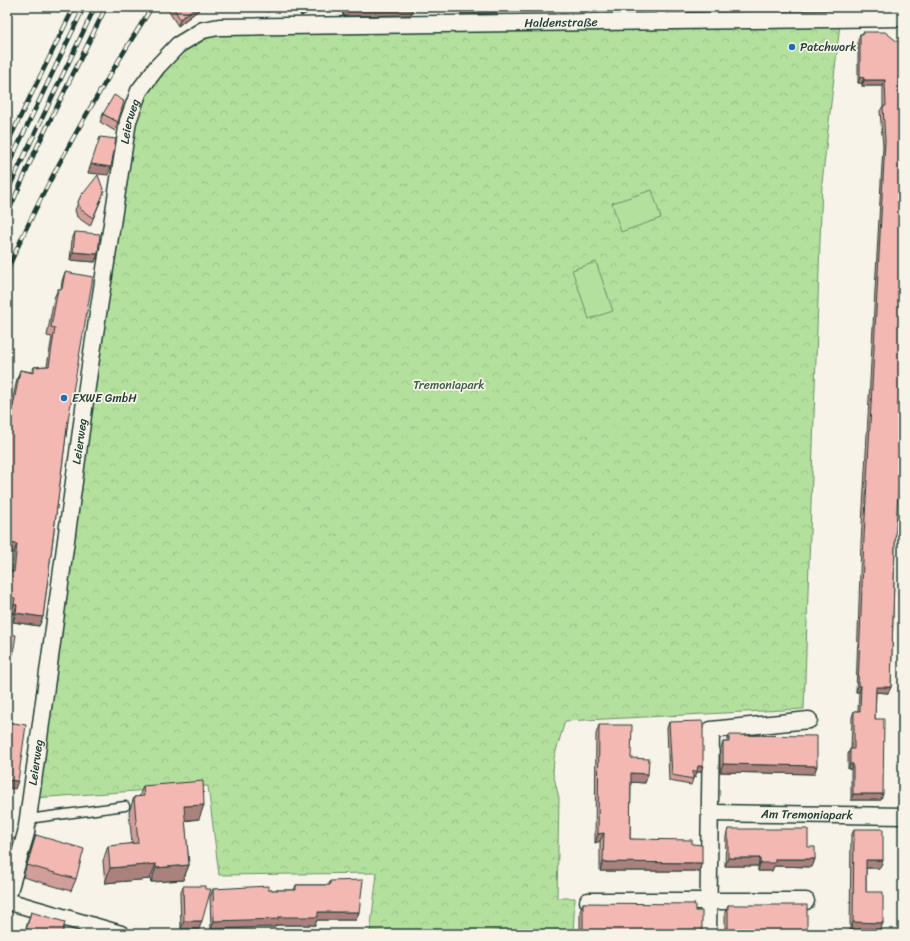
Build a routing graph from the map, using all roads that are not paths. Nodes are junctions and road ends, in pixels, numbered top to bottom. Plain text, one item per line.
1 (661, 14) edge
2 (903, 18) edge
3 (219, 27) joint
4 (809, 720) dead end
5 (125, 806) dead end
6 (711, 813) junction
7 (903, 816) edge
8 (28, 819) junction
9 (7, 898) edge
10 (7, 901) edge
11 (588, 901) dead end
12 (806, 901) dead end
13 (708, 902) junction
14 (121, 934) edge
15 (708, 934) edge

1 - 2 street, Haldenstraße
1 - 3 street, Haldenstraße
3 - 8 street, Leierweg
4 - 6 street
5 - 8 lane
6 - 7 street, Am Tremoniapark
6 - 13 street
8 - 9 street, Leierweg
10 - 14 street
11 - 13 street
12 - 13 street
13 - 15 street

